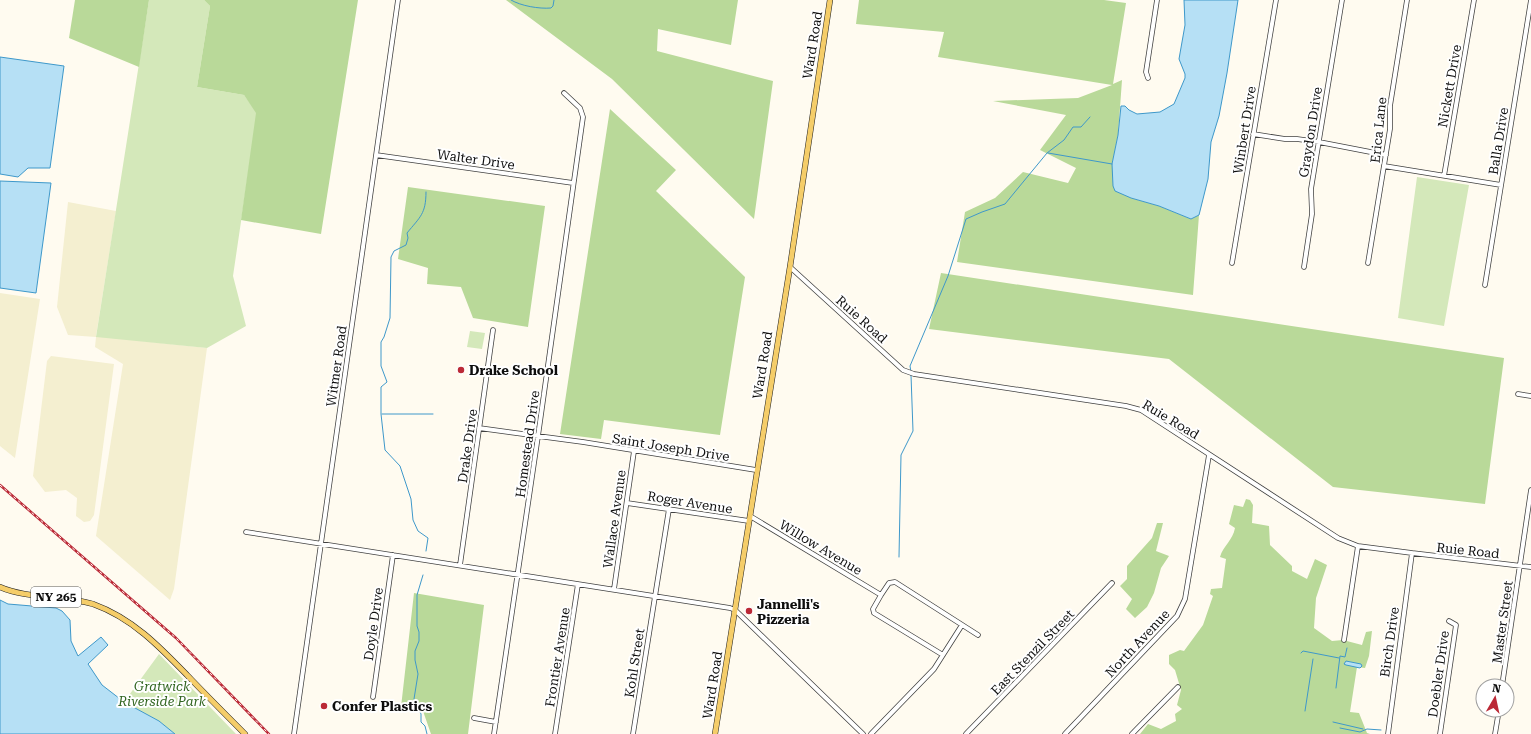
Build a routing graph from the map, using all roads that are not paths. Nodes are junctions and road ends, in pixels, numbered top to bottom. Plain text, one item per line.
1 (398, 0) edge
2 (830, 0) edge
3 (1157, 0) edge
4 (1276, 0) edge
5 (1342, 0) edge
6 (1407, 0) edge
7 (1474, 0) edge
8 (1531, 0) edge
9 (1148, 78) dead end
10 (564, 93) dead end
11 (1253, 134) junction
12 (1319, 142) junction
13 (376, 155) junction
14 (1386, 155) junction
15 (1384, 166) junction
16 (1444, 176) junction
17 (573, 183) junction
18 (1501, 185) junction
19 (1232, 263) dead end
20 (1368, 263) dead end
21 (790, 267) junction
22 (1304, 267) dead end
23 (1485, 285) dead end
24 (493, 330) dead end
25 (1518, 394) dead end
26 (1531, 396) edge
27 (479, 428) junction
28 (538, 436) junction
29 (634, 451) junction
30 (1209, 454) junction
31 (756, 470) junction
32 (1531, 490) edge
33 (627, 503) junction
34 (669, 509) junction
35 (750, 519) junction
36 (246, 532) dead end
37 (321, 544) junction
38 (1358, 546) junction
39 (1412, 554) junction
40 (393, 555) junction
41 (1520, 565) junction
42 (460, 566) junction
43 (1531, 567) edge
44 (518, 574) junction
45 (1112, 583) dead end
46 (578, 584) junction
47 (0, 587) edge
48 (614, 589) junction
49 (881, 595) junction
50 (655, 596) junction
51 (735, 610) junction
52 (1449, 621) dead end
53 (962, 625) junction
54 (978, 634) dead end
55 (1344, 640) dead end
56 (943, 655) junction
57 (1503, 678) edge
58 (1178, 687) dead end
59 (373, 697) dead end
60 (474, 718) dead end
61 (1498, 718) edge
62 (496, 722) junction
63 (245, 734) edge
64 (294, 734) edge
65 (494, 734) edge
66 (555, 734) edge
67 (633, 734) edge
68 (715, 734) edge
69 (863, 734) edge
70 (871, 734) edge
71 (966, 734) edge
72 (1065, 734) edge
73 (1132, 734) edge
74 (1387, 734) edge
75 (1440, 734) edge
76 (1495, 734) edge

1 - 13 street, Witmer Road
2 - 21 main road, Ward Road
3 - 9 street
4 - 11 street, Winbert Drive
5 - 12 street, Graydon Drive
6 - 14 street, Erica Lane
7 - 16 street, Nickett Drive
8 - 18 street, Balla Drive
10 - 17 street, Homestead Drive
11 - 12 street
11 - 19 street, Winbert Drive
12 - 14 street
12 - 22 street, Graydon Drive
13 - 17 street, Walter Drive
13 - 37 street, Witmer Road
14 - 15 street, Erica Lane
15 - 16 street
15 - 20 street, Erica Lane
16 - 18 street
17 - 28 street, Homestead Drive
18 - 23 street, Balla Drive
21 - 30 street, Ruie Road
21 - 31 main road, Ward Road
24 - 27 street, Drake Drive
25 - 26 street
27 - 28 street, Saint Joseph Drive
27 - 42 street, Drake Drive
28 - 29 street, Saint Joseph Drive
28 - 44 street, Homestead Drive
29 - 31 street, Saint Joseph Drive
29 - 33 street, Wallace Avenue
30 - 38 street, Ruie Road
30 - 72 street, North Avenue
31 - 35 main road, Ward Road
32 - 41 street, Master Street
33 - 34 street, Roger Avenue
33 - 48 street, Wallace Avenue
34 - 35 street, Roger Avenue
34 - 50 street, Kohl Street
35 - 49 street, Willow Avenue
35 - 51 main road, Ward Road
36 - 37 street
37 - 40 street
37 - 64 street, Witmer Road
38 - 39 street, Ruie Road
38 - 55 street
39 - 41 street, Ruie Road
39 - 74 street, Birch Drive
40 - 42 street
40 - 59 street, Doyle Drive
41 - 43 street, Ruie Road
41 - 57 street, Master Street
42 - 44 street
44 - 46 street
44 - 62 street, Homestead Drive
45 - 71 street, East Stenzil Street
46 - 48 street
46 - 66 street, Frontier Avenue
47 - 63 main road, NY 265
48 - 50 street
49 - 53 street
49 - 56 street
50 - 51 street
50 - 67 street, Kohl Street
51 - 68 main road, Ward Road
51 - 69 street
52 - 75 street, Doebler Drive
53 - 54 street
53 - 56 street
56 - 70 street
58 - 73 street
60 - 62 street
61 - 76 street
62 - 65 street, Homestead Drive

